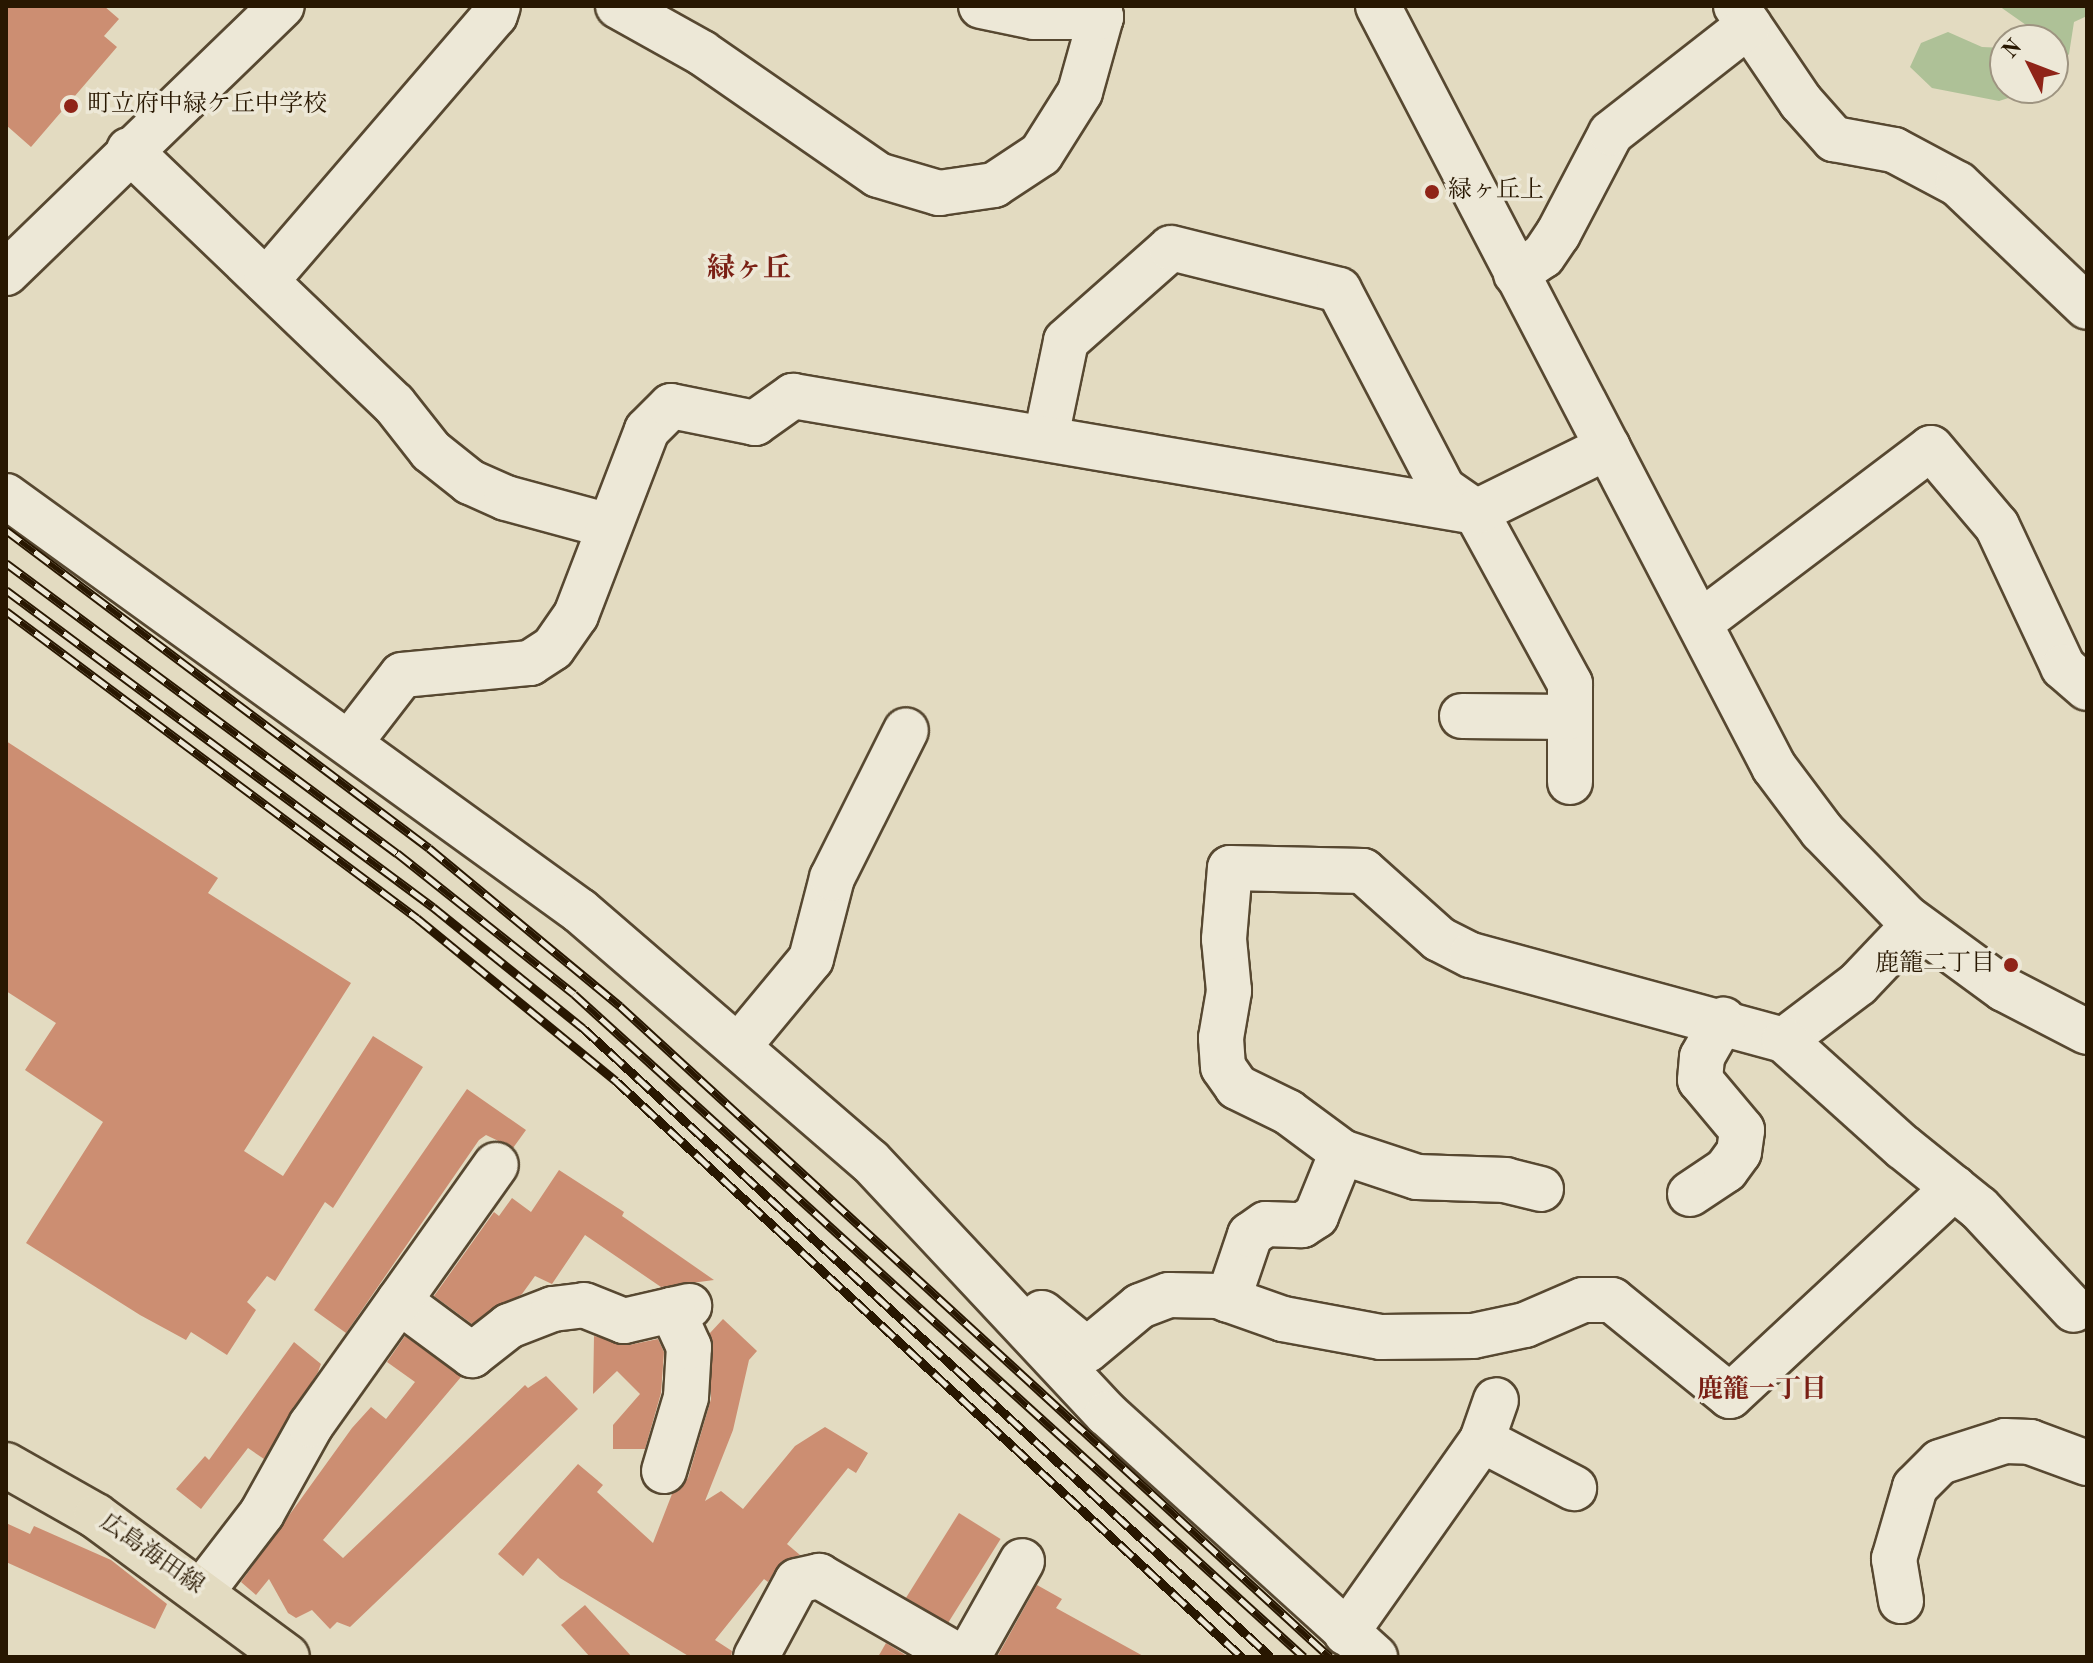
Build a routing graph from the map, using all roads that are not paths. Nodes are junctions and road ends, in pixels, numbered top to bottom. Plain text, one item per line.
1 (282, 6) edge
2 (467, 6) edge
3 (474, 6) edge
4 (498, 6) edge
5 (618, 6) edge
6 (981, 6) edge
7 (1378, 6) edge
8 (1100, 12) edge
9 (1742, 15) edge
10 (129, 150) junction
11 (6, 273) edge
12 (1516, 274) junction
13 (266, 281) junction
14 (2087, 307) edge
15 (1046, 437) junction
16 (1608, 447) junction
17 (6, 496) edge
18 (1476, 512) junction
19 (609, 526) junction
20 (1701, 622) junction
21 (2087, 688) edge
22 (1462, 716) dead end
23 (1570, 717) junction
24 (906, 730) dead end
25 (351, 741) junction
26 (1570, 782) dead end
27 (1914, 925) junction
28 (1723, 1020) junction
29 (2087, 1032) edge
30 (1784, 1040) junction
31 (738, 1047) junction
32 (1342, 1152) junction
33 (496, 1165) dead end
34 (1954, 1188) junction
35 (1541, 1189) dead end
36 (1690, 1194) dead end
37 (995, 1295) junction
38 (1228, 1300) junction
39 (399, 1301) junction
40 (2074, 1310) dead end
41 (1496, 1400) dead end
42 (1482, 1440) junction
43 (2087, 1463) edge
44 (6, 1465) edge
45 (664, 1471) dead end
46 (1574, 1488) dead end
47 (1022, 1561) dead end
48 (203, 1590) junction
49 (1901, 1601) dead end
50 (1360, 1645) edge
51 (948, 1653) edge
52 (287, 1657) edge
53 (756, 1657) edge

1 - 10 street
2 - 3 street
4 - 13 street
5 - 8 street
6 - 8 street
7 - 12 street
9 - 12 street
9 - 14 street
10 - 11 street
10 - 13 street
12 - 16 street
13 - 19 street
15 - 18 street
15 - 18 street
15 - 19 street
16 - 18 street
16 - 20 street
17 - 25 street
18 - 23 street
19 - 25 street
20 - 21 street
20 - 27 street
22 - 23 street
23 - 26 street
24 - 31 street
25 - 31 street
27 - 29 street
27 - 30 street
28 - 30 street
28 - 32 street
28 - 36 street
30 - 34 street
31 - 37 street
32 - 35 street
32 - 38 street
33 - 39 street
34 - 38 street
34 - 40 street
37 - 38 street
37 - 50 street
39 - 45 street
39 - 48 street
41 - 42 street
42 - 46 street
42 - 50 street
43 - 49 street
44 - 48 main road, 広島海田線
47 - 51 street
48 - 52 main road, 広島海田線
51 - 53 street

